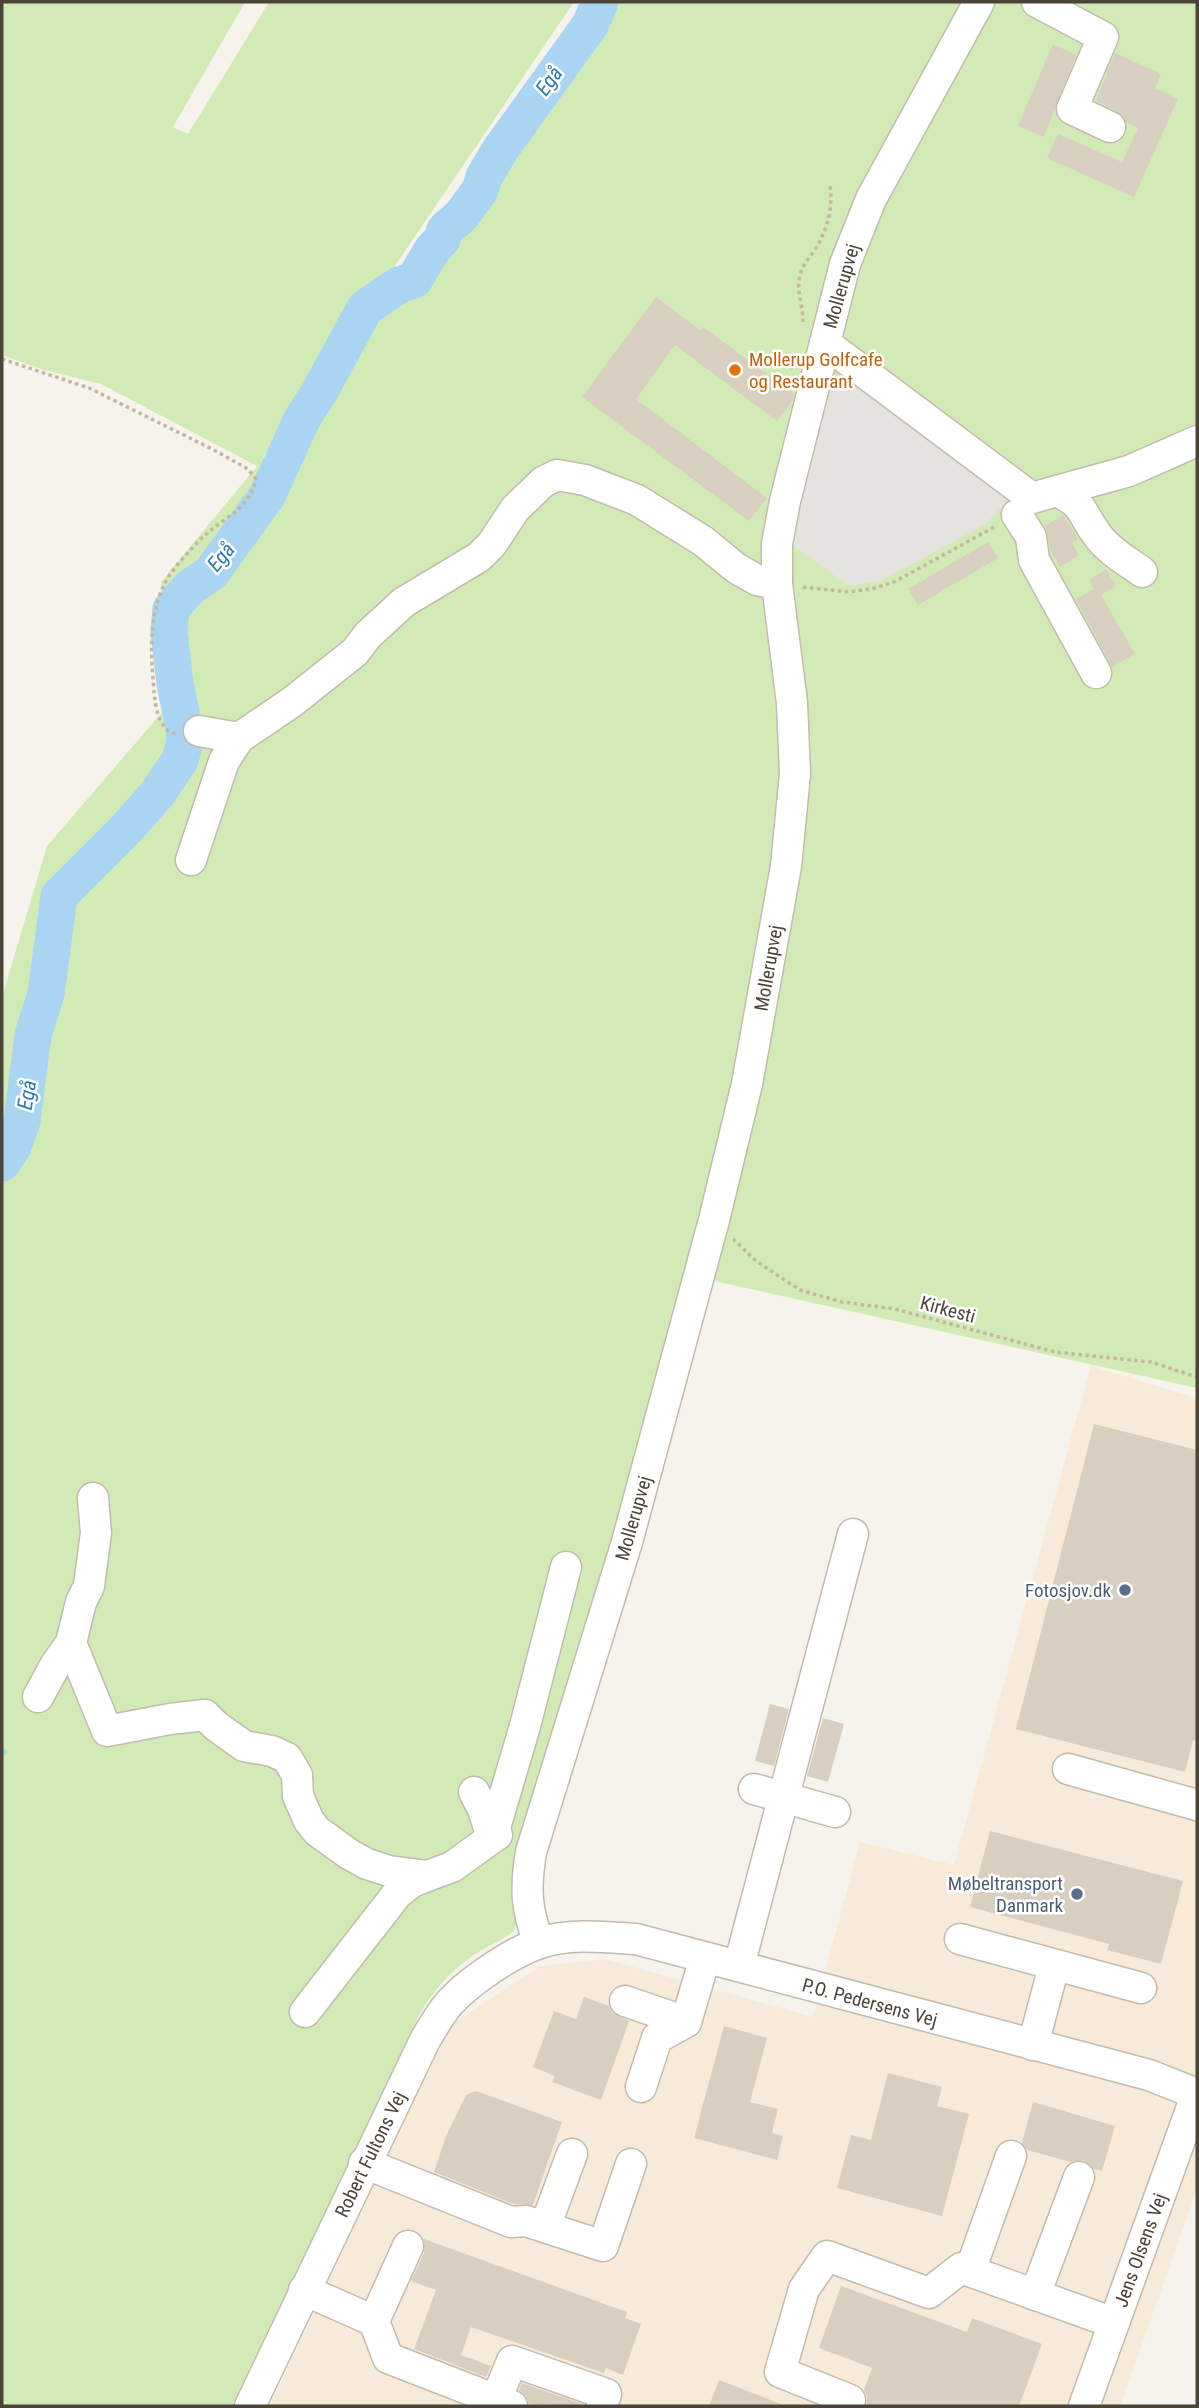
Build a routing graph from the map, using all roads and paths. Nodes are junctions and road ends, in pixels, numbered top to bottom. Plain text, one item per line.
1 (979, 2) edge
2 (1037, 2) edge
3 (1110, 127) dead end
4 (830, 185) dead end
5 (809, 338) junction
6 (2, 359) edge
7 (814, 386) junction
8 (1197, 441) edge
9 (1057, 491) junction
10 (1017, 515) joint
11 (1142, 572) dead end
12 (777, 584) junction
13 (1096, 673) dead end
14 (185, 732) joint
15 (239, 738) junction
16 (191, 859) dead end
17 (715, 1220) junction
18 (1197, 1377) edge
19 (93, 1498) dead end
20 (853, 1534) dead end
21 (566, 1567) dead end
22 (71, 1643) junction
23 (38, 1697) dead end
24 (1068, 1769) dead end
25 (754, 1789) dead end
26 (474, 1792) dead end
27 (783, 1798) junction
28 (1197, 1805) edge
29 (835, 1812) dead end
30 (543, 1814) junction
31 (492, 1838) junction
32 (428, 1876) junction
33 (960, 1939) dead end
34 (540, 1943) junction
35 (705, 1958) junction
36 (738, 1966) junction
37 (1055, 1966) junction
38 (1141, 1989) dead end
39 (625, 2001) dead end
40 (305, 2012) dead end
41 (686, 2022) junction
42 (1033, 2045) junction
43 (641, 2087) dead end
44 (1197, 2094) edge
45 (572, 2154) dead end
46 (1011, 2156) dead end
47 (364, 2163) junction
48 (631, 2164) dead end
49 (1079, 2177) dead end
50 (545, 2227) junction
51 (408, 2246) dead end
52 (970, 2271) junction
53 (304, 2290) junction
54 (1035, 2295) junction
55 (374, 2321) junction
56 (1114, 2323) junction
57 (504, 2403) edge
58 (250, 2406) edge
59 (601, 2406) edge
60 (849, 2406) edge
61 (1084, 2406) edge

1 - 5 street, Mollerupvej
2 - 3 street
4 - 5 path
5 - 7 street, Mollerupvej
5 - 7 path
5 - 9 street
6 - 14 path
7 - 12 street, Mollerupvej
8 - 9 street
9 - 11 street
10 - 12 path
10 - 13 street
12 - 15 street
12 - 17 street, Mollerupvej
14 - 15 street
15 - 16 street
17 - 18 path, Kirkesti
17 - 30 street, Mollerupvej
19 - 22 street
20 - 27 street
21 - 31 street
22 - 23 street
22 - 32 street
24 - 28 street
25 - 27 street
26 - 31 street
27 - 29 street
27 - 36 street
30 - 31 street
30 - 34 street, Mollerupvej
31 - 32 street
32 - 40 street
33 - 37 street
34 - 35 street, P.O. Pedersens Vej
34 - 47 street, Robert Fultons Vej
35 - 36 street, P.O. Pedersens Vej
35 - 41 street
36 - 42 street, P.O. Pedersens Vej
37 - 38 street
37 - 42 street
39 - 41 street
41 - 43 street
42 - 44 street, P.O. Pedersens Vej
44 - 56 street, Jens Olsens Vej
45 - 50 street
46 - 52 street
47 - 50 street
47 - 53 street, Robert Fultons Vej
48 - 50 street
49 - 54 street
51 - 55 street
52 - 54 street
52 - 60 street
53 - 55 street
53 - 58 street, Robert Fultons Vej
54 - 56 street
55 - 57 street
56 - 61 street, Jens Olsens Vej
57 - 59 street

